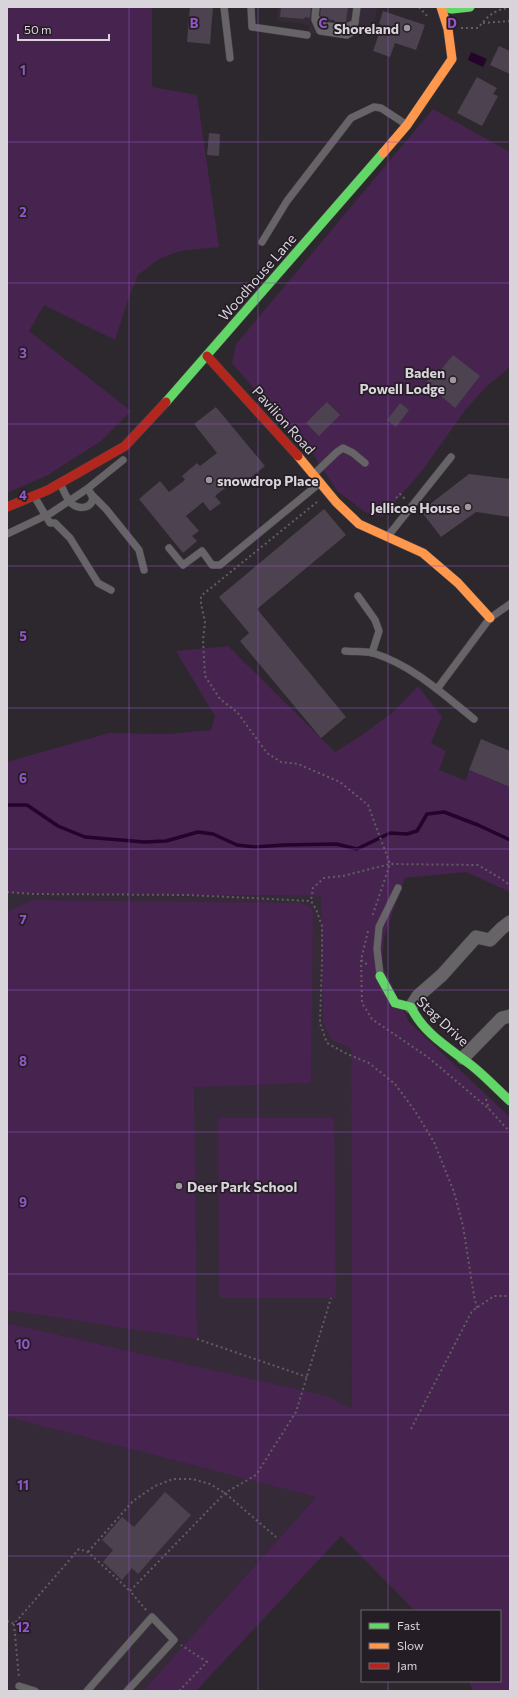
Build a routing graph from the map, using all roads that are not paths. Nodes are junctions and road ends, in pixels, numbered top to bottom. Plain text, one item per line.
1 (224, 7) edge
2 (250, 7) edge
3 (316, 7) edge
4 (357, 7) edge
5 (442, 7) edge
6 (470, 7) edge
7 (307, 35) dead end
8 (230, 58) dead end
9 (407, 125) junction
10 (262, 242) dead end
11 (207, 356) junction
12 (451, 457) dead end
13 (123, 460) dead end
14 (365, 463) dead end
15 (314, 474) junction
16 (321, 482) junction
17 (60, 483) junction
18 (89, 492) junction
19 (34, 495) junction
20 (69, 501) junction
21 (7, 507) edge
22 (45, 516) junction
23 (7, 534) edge
24 (388, 536) junction
25 (169, 548) dead end
26 (144, 570) dead end
27 (111, 590) dead end
28 (358, 596) dead end
29 (510, 604) edge
30 (490, 618) junction
31 (346, 651) dead end
32 (372, 653) junction
33 (437, 689) junction
34 (474, 719) dead end
35 (398, 888) dead end
36 (510, 922) edge
37 (380, 976) joint
38 (411, 1007) junction
39 (510, 1016) edge
40 (462, 1058) junction
41 (510, 1101) edge
42 (19, 1686) road end
43 (35, 1691) edge
44 (87, 1691) edge
45 (127, 1691) edge

1 - 8 lane
2 - 7 lane
3 - 4 lane
5 - 6 street
5 - 9 street, Woodhouse Lane
9 - 10 lane
9 - 11 street, Woodhouse Lane
11 - 15 street, Pavilion Road
11 - 17 street, Woodhouse Lane
12 - 24 lane
13 - 18 lane
14 - 15 lane
15 - 16 street, Pavilion Road
16 - 24 street, Pavilion Road
16 - 25 lane
17 - 19 street, Woodhouse Lane
17 - 20 lane
18 - 20 lane
18 - 20 lane
18 - 26 lane
19 - 21 street, Woodhouse Lane
19 - 22 lane
20 - 22 lane
22 - 23 lane
22 - 27 lane
24 - 30 street, Pavilion Road
28 - 32 lane
29 - 30 lane
30 - 33 lane
31 - 32 lane
32 - 33 lane
33 - 34 lane
35 - 37 lane
36 - 38 street
37 - 38 street, Stag Drive
38 - 40 street, Stag Drive
39 - 40 street
40 - 41 street, Stag Drive
42 - 43 lane
44 - 45 lane

